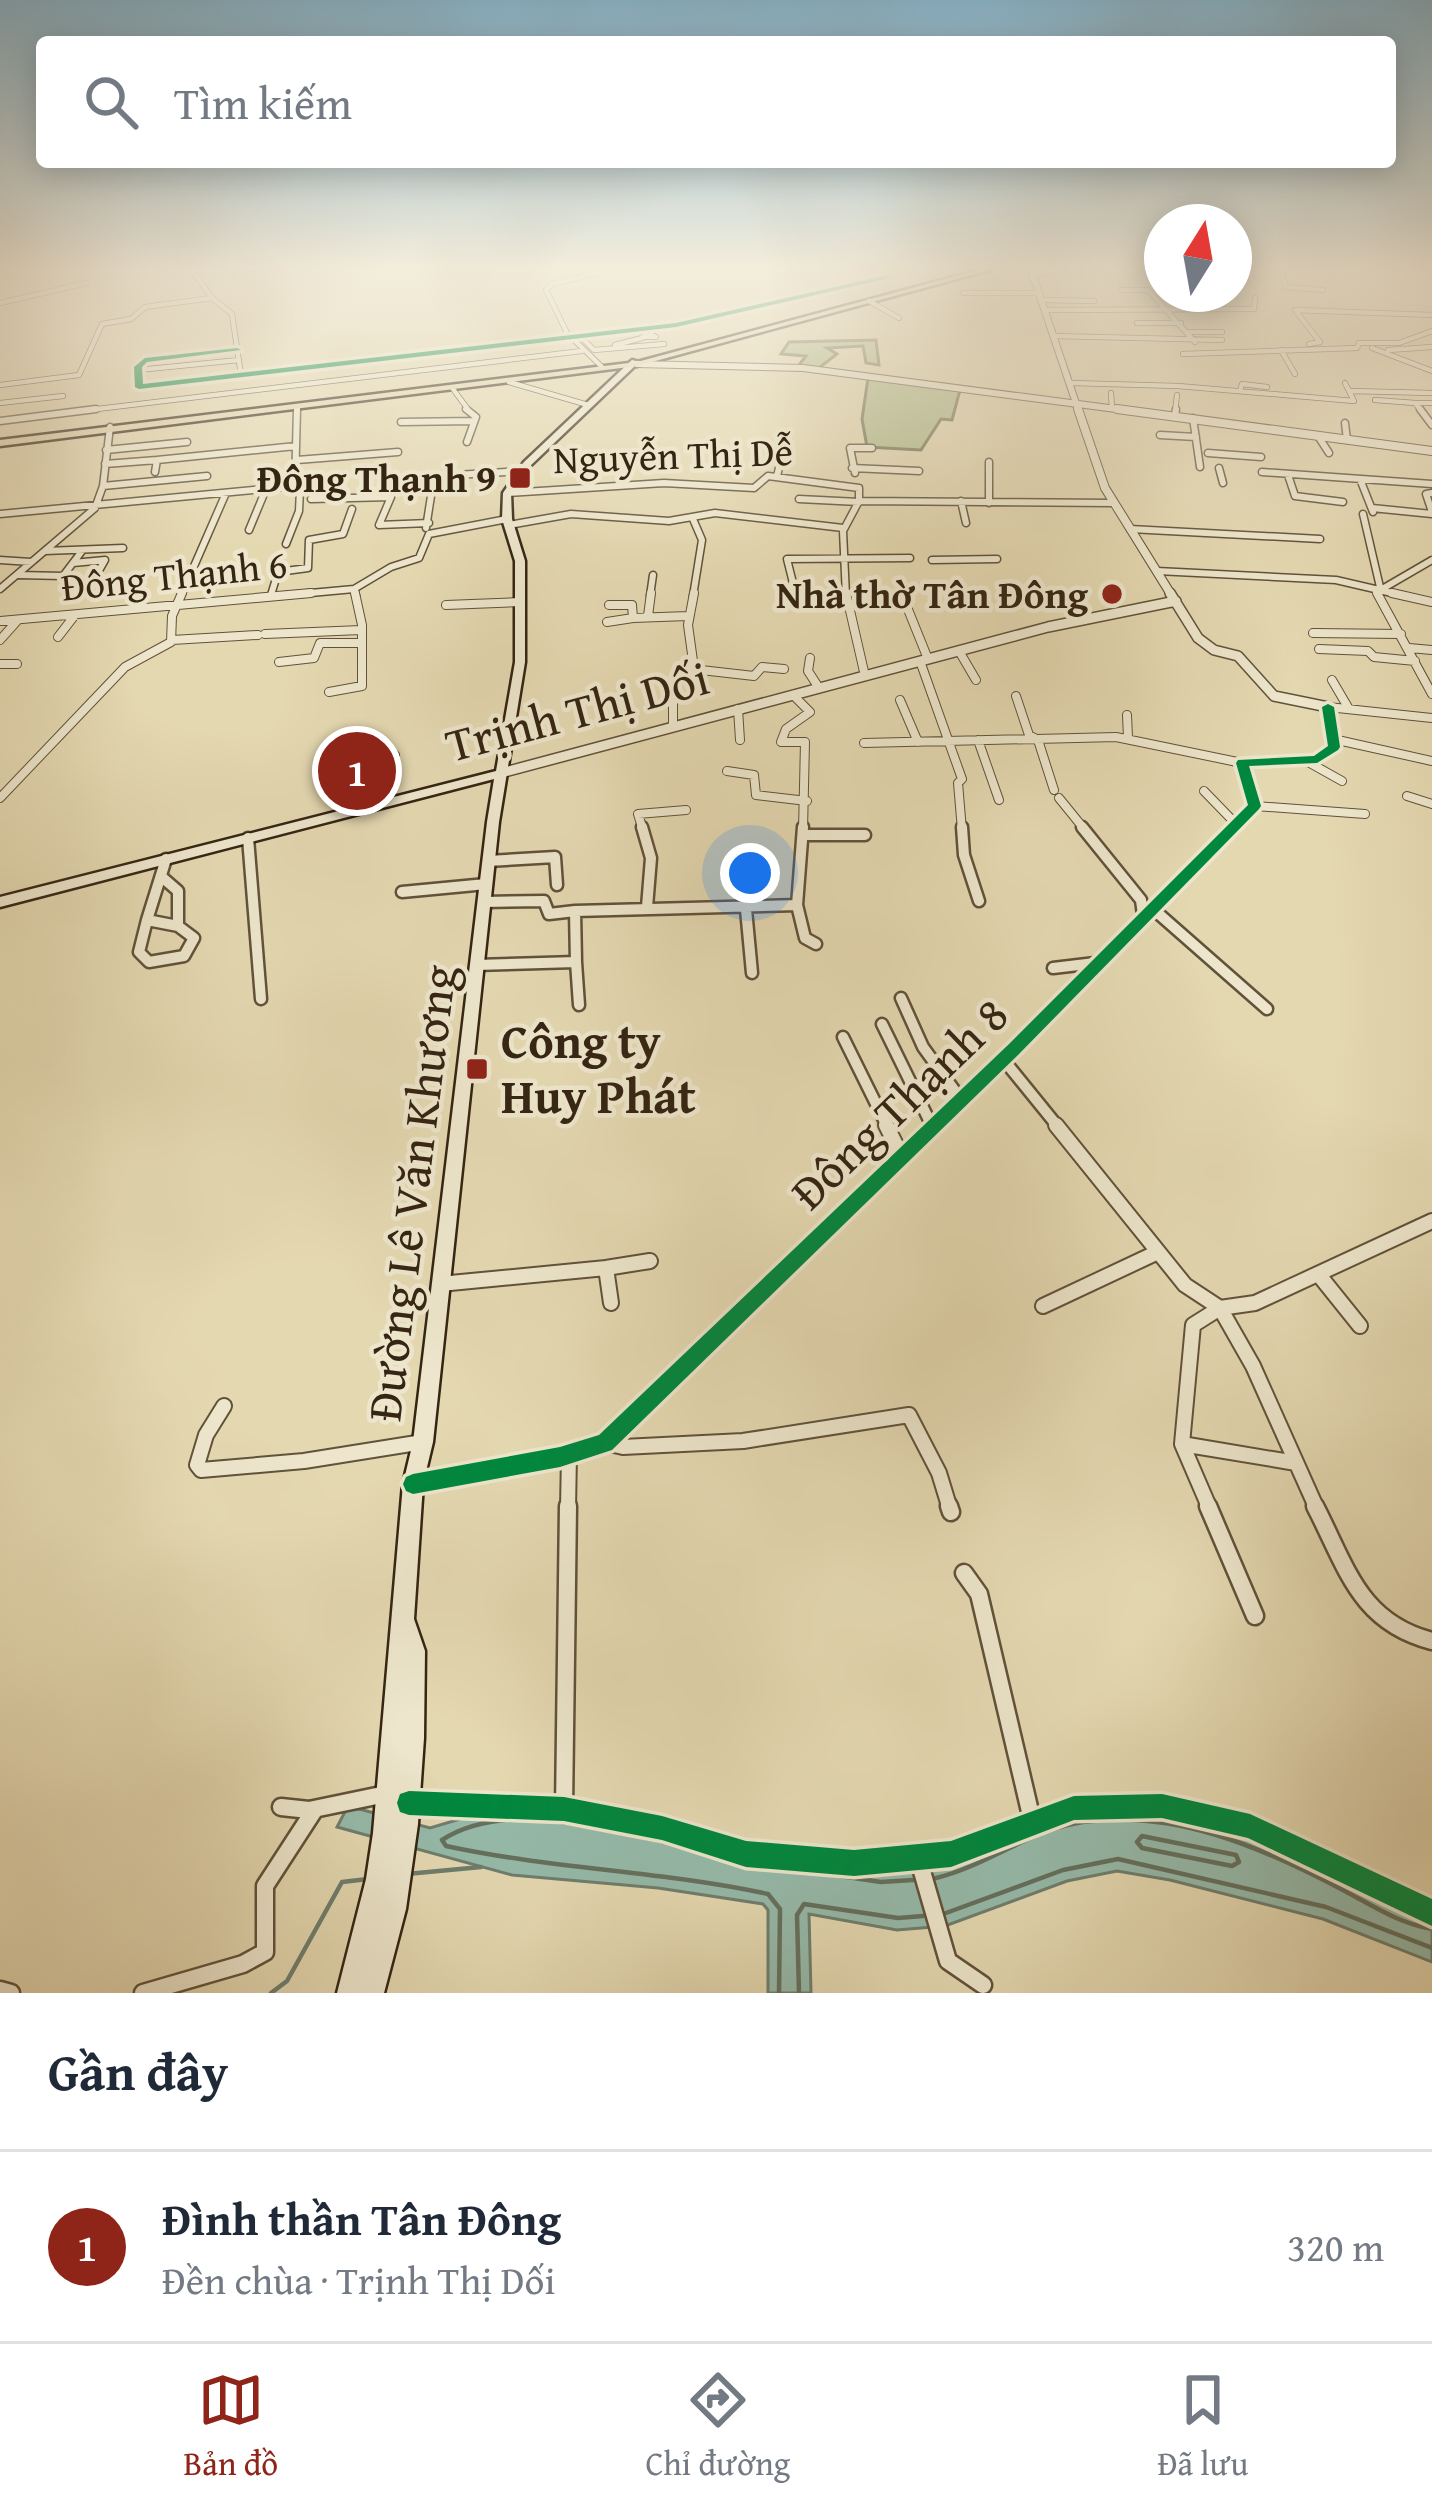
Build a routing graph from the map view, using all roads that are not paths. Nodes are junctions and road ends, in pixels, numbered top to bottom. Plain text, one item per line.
1 (86, 360) edge
2 (145, 360) edge
3 (239, 360) joint
4 (379, 360) edge
5 (512, 360) edge
6 (593, 360) edge
7 (647, 360) edge
8 (647, 360) edge
9 (1063, 360) edge
10 (1291, 360) edge
11 (1401, 360) edge
12 (636, 363) junction
13 (177, 366) junction
14 (602, 367) junction
15 (138, 370) junction
16 (415, 371) junction
17 (1432, 371) edge
18 (1295, 374) dead end
19 (241, 376) junction
20 (66, 378) junction
21 (180, 382) junction
22 (508, 382) junction
23 (1071, 383) junction
24 (1346, 383) dead end
25 (0, 385) edge
26 (1268, 386) dead end
27 (453, 388) junction
28 (424, 389) junction
29 (1351, 391) junction
30 (244, 392) junction
31 (1111, 393) dead end
32 (1432, 393) edge
33 (1177, 395) dead end
34 (1205, 395) dead end
35 (1241, 395) junction
36 (63, 396) junction
37 (1375, 400) dead end
38 (0, 403) edge
39 (1415, 403) junction
40 (1432, 403) edge
41 (1078, 404) junction
42 (589, 405) junction
43 (296, 407) junction
44 (1112, 408) junction
45 (245, 410) junction
46 (59, 414) junction
47 (1175, 416) junction
48 (1193, 418) junction
49 (0, 421) edge
50 (474, 421) junction
51 (401, 422) dead end
52 (1345, 423) dead end
53 (1432, 425) edge
54 (110, 428) junction
55 (55, 434) junction
56 (1160, 435) dead end
57 (1318, 436) junction
58 (1196, 437) junction
59 (1347, 440) junction
60 (0, 441) edge
61 (187, 442) dead end
62 (467, 442) dead end
63 (296, 446) junction
64 (872, 448) dead end
65 (106, 450) junction
66 (398, 452) dead end
67 (1432, 452) edge
68 (1208, 453) dead end
69 (1329, 453) dead end
70 (782, 456) dead end
71 (1261, 457) dead end
72 (157, 460) junction
73 (297, 460) junction
74 (989, 462) dead end
75 (105, 464) junction
76 (1396, 466) dead end
77 (1200, 467) dead end
78 (852, 468) junction
79 (1219, 468) dead end
80 (521, 471) junction
81 (919, 471) dead end
82 (155, 472) dead end
83 (1262, 472) dead end
84 (456, 475) dead end
85 (1288, 475) junction
86 (207, 476) dead end
87 (777, 476) junction
88 (1360, 478) junction
89 (1404, 482) junction
90 (1222, 483) dead end
91 (103, 486) junction
92 (296, 486) junction
93 (717, 486) junction
94 (854, 486) junction
95 (266, 489) junction
96 (1432, 489) edge
97 (226, 493) junction
98 (507, 494) junction
99 (431, 496) dead end
100 (311, 499) dead end
101 (799, 499) dead end
102 (11, 501) dead end
103 (961, 501) junction
104 (97, 502) junction
105 (860, 502) junction
106 (1114, 502) junction
107 (1342, 502) dead end
108 (989, 503) junction
109 (1008, 503) junction
110 (352, 509) dead end
111 (1369, 511) junction
112 (3, 513) edge
113 (1432, 513) edge
114 (709, 514) junction
115 (1011, 514) dead end
116 (693, 519) junction
117 (321, 522) dead end
118 (508, 522) junction
119 (966, 523) dead end
120 (432, 527) junction
121 (843, 528) junction
122 (249, 530) dead end
123 (1130, 530) junction
124 (314, 538) junction
125 (1320, 539) dead end
126 (286, 544) dead end
127 (123, 548) dead end
128 (787, 548) dead end
129 (45, 551) junction
130 (82, 551) junction
131 (0, 557) edge
132 (910, 558) dead end
133 (788, 559) junction
134 (845, 559) junction
135 (997, 559) dead end
136 (932, 560) dead end
137 (1432, 560) edge
138 (31, 562) junction
139 (73, 563) junction
140 (1157, 571) junction
141 (97, 574) dead end
142 (18, 575) junction
143 (653, 575) dead end
144 (1382, 587) junction
145 (0, 589) edge
146 (354, 589) junction
147 (272, 595) junction
148 (796, 595) dead end
149 (70, 599) dead end
150 (1176, 601) junction
151 (520, 602) junction
152 (904, 602) dead end
153 (1432, 602) edge
154 (178, 604) junction
155 (446, 605) dead end
156 (609, 605) dead end
157 (70, 615) junction
158 (648, 616) junction
159 (688, 616) junction
160 (633, 618) junction
161 (0, 621) edge
162 (17, 621) junction
163 (608, 622) dead end
164 (361, 630) junction
165 (1313, 633) dead end
166 (1401, 634) junction
167 (58, 638) dead end
168 (0, 640) edge
169 (172, 640) junction
170 (360, 643) junction
171 (1409, 648) junction
172 (1319, 649) dead end
173 (1432, 650) edge
174 (959, 651) junction
175 (810, 658) dead end
176 (924, 660) junction
177 (1415, 661) junction
178 (279, 662) dead end
179 (0, 664) edge
180 (17, 664) dead end
181 (692, 669) junction
182 (784, 669) dead end
183 (865, 676) junction
184 (976, 680) dead end
185 (1332, 680) dead end
186 (819, 688) junction
187 (329, 692) dead end
188 (793, 694) junction
189 (1432, 694) edge
190 (1016, 697) dead end
191 (900, 700) dead end
192 (1328, 707) junction
193 (738, 709) junction
194 (1349, 709) junction
195 (1127, 715) dead end
196 (1432, 718) edge
197 (673, 726) junction
198 (1159, 729) dead end
199 (1128, 738) junction
200 (1334, 739) junction
201 (740, 740) dead end
202 (948, 740) junction
203 (978, 740) junction
204 (1038, 740) junction
205 (918, 742) junction
206 (864, 743) dead end
207 (1158, 744) junction
208 (395, 755) dead end
209 (1305, 761) junction
210 (1432, 761) edge
211 (1242, 763) junction
212 (501, 772) junction
213 (728, 772) dead end
214 (1342, 781) dead end
215 (1204, 790) dead end
216 (1406, 796) dead end
217 (0, 798) edge
218 (998, 800) dead end
219 (807, 801) junction
220 (382, 803) junction
221 (1432, 804) edge
222 (1255, 806) junction
223 (686, 810) dead end
224 (1365, 814) dead end
225 (1237, 825) junction
226 (805, 835) junction
227 (865, 835) dead end
228 (248, 838) junction
229 (166, 859) junction
230 (488, 861) junction
231 (742, 867) dead end
232 (163, 878) junction
233 (557, 885) dead end
234 (402, 892) dead end
235 (485, 893) junction
236 (979, 901) dead end
237 (0, 902) edge
238 (796, 904) junction
239 (647, 907) junction
240 (745, 907) junction
241 (575, 911) junction
242 (1148, 912) junction
243 (146, 920) junction
244 (178, 926) junction
245 (815, 944) dead end
246 (576, 962) junction
247 (1095, 963) junction
248 (476, 964) junction
249 (1053, 968) dead end
250 (752, 973) dead end
251 (902, 998) dead end
252 (261, 999) dead end
253 (579, 1005) dead end
254 (1267, 1009) dead end
255 (882, 1024) dead end
256 (843, 1037) dead end
257 (1003, 1059) junction
258 (960, 1098) junction
259 (932, 1126) junction
260 (901, 1155) junction
261 (1432, 1221) edge
262 (1158, 1252) junction
263 (650, 1261) dead end
264 (606, 1268) junction
265 (1319, 1275) junction
266 (440, 1284) junction
267 (611, 1303) dead end
268 (1043, 1306) dead end
269 (1220, 1308) junction
270 (1360, 1326) dead end
271 (224, 1406) dead end
272 (423, 1442) junction
273 (605, 1443) junction
274 (1181, 1444) junction
275 (569, 1454) junction
276 (1296, 1463) junction
277 (413, 1484) junction
278 (951, 1512) dead end
279 (964, 1573) dead end
280 (1255, 1616) dead end
281 (1432, 1641) edge
282 (399, 1804) junction
283 (281, 1807) dead end
284 (315, 1809) junction
285 (564, 1809) junction
286 (1032, 1820) junction
287 (920, 1863) junction
288 (1432, 1913) edge
289 (371, 1958) junction
290 (983, 1985) dead end
291 (0, 1990) edge
292 (10, 1993) edge
293 (142, 1993) edge
294 (350, 1993) edge
295 (371, 1993) edge

1 - 20 street
2 - 15 street
3 - 13 street
3 - 19 street
4 - 19 street
5 - 16 street
6 - 14 street
7 - 12 main road
8 - 12 main road
9 - 23 street
10 - 18 street
11 - 17 street
12 - 14 main road
12 - 22 main road
12 - 41 street
12 - 42 main road
13 - 15 street
13 - 21 street
14 - 28 main road
15 - 21 street
16 - 28 street
16 - 30 street
19 - 21 street
20 - 25 street
20 - 36 street
22 - 27 main road
22 - 42 street
23 - 35 street
23 - 41 street
24 - 29 street
26 - 35 street
27 - 43 main road
27 - 50 street
28 - 45 main road
29 - 32 street
29 - 35 street
30 - 45 street
30 - 46 street
31 - 44 street
33 - 47 street
34 - 35 street
36 - 38 street
36 - 46 street
37 - 39 street
39 - 40 street
39 - 53 street
41 - 44 street
41 - 106 street
42 - 80 main road
43 - 54 main road
43 - 63 street
44 - 47 street
45 - 54 main road
46 - 49 street
46 - 55 street
47 - 48 street
48 - 57 street
48 - 58 street
50 - 51 street
50 - 62 street
52 - 59 street
54 - 55 main road
54 - 60 main road
54 - 65 street
55 - 60 main road
56 - 58 street
57 - 59 street
57 - 69 street
58 - 77 street
59 - 67 street
61 - 65 street
63 - 72 street
63 - 73 street
64 - 78 street
65 - 75 street
66 - 73 street
68 - 71 street
70 - 87 street
72 - 75 street
72 - 82 street
73 - 92 street
74 - 108 street
75 - 91 street
76 - 89 street
78 - 81 street
78 - 94 street
79 - 90 street
80 - 84 street
80 - 98 main road
83 - 85 street
85 - 88 street
85 - 107 street
86 - 91 street
87 - 93 street, Nguyễn Thị Dễ
87 - 94 street, Nguyễn Thị Dễ
88 - 89 street
88 - 111 street
89 - 96 street
91 - 104 street
92 - 95 street
92 - 126 street
93 - 98 street, Nguyễn Thị Dễ
93 - 114 street
94 - 105 street, Nguyễn Thị Dễ
95 - 97 street
95 - 122 street
96 - 113 street
97 - 104 street
97 - 154 street
98 - 118 main road, Đường Lê Văn Khương
99 - 120 street
100 - 120 street
101 - 105 street
102 - 112 street
103 - 105 street
103 - 108 street
103 - 119 street
104 - 112 street
104 - 129 street
105 - 121 street, Nguyễn Thị Dễ
106 - 109 street
106 - 123 street
108 - 109 street
109 - 115 street
110 - 124 street
111 - 113 street
111 - 144 street
114 - 116 street
114 - 121 street
116 - 118 street
116 - 159 street
117 - 124 street
118 - 120 street
118 - 151 main road, Đường Lê Văn Khương
120 - 146 street, Đông Thạnh 6
121 - 134 street
123 - 125 street
123 - 140 street
124 - 147 street
127 - 130 street
128 - 133 street
129 - 130 street
129 - 138 street
130 - 139 street
131 - 138 street
132 - 134 street
133 - 134 street
133 - 148 street
134 - 183 street
135 - 136 street
137 - 144 street
138 - 142 street
139 - 141 street
139 - 142 street
140 - 144 street
140 - 150 street
142 - 145 street
143 - 158 street
144 - 153 street
144 - 166 street
146 - 147 street, Đông Thạnh 6
146 - 164 street, Đông Thạnh 6
147 - 154 street, Đông Thạnh 6
149 - 157 street
150 - 174 street, Trịnh Thị Dối
150 - 192 street
151 - 155 street
151 - 212 main road, Đường Lê Văn Khương
152 - 176 street
154 - 157 street, Đông Thạnh 6
154 - 169 street
156 - 160 street
157 - 162 street, Đông Thạnh 6
157 - 167 street
158 - 159 street
158 - 160 street
159 - 181 street
160 - 163 street
161 - 162 street, Đông Thạnh 6
162 - 168 street
164 - 169 street
164 - 170 street, Đông Thạnh 6
165 - 166 street
166 - 171 street
169 - 217 street
170 - 178 street
170 - 187 street, Đông Thạnh 6
171 - 173 street
171 - 177 street
172 - 177 street
174 - 176 street, Trịnh Thị Dối
174 - 184 street
175 - 186 street
176 - 183 street, Trịnh Thị Dối
176 - 202 street
177 - 189 street
179 - 180 street
181 - 182 street
181 - 197 street
183 - 186 street, Trịnh Thị Dối
185 - 194 street
186 - 188 street, Trịnh Thị Dối
188 - 193 street, Trịnh Thị Dối
188 - 219 street
190 - 204 street
191 - 205 street
192 - 194 street
192 - 200 street
193 - 197 street, Trịnh Thị Dối
193 - 201 street
194 - 196 street
195 - 199 street
197 - 212 street, Trịnh Thị Dối
198 - 207 street
199 - 204 street
199 - 207 street
200 - 209 street
200 - 210 street
202 - 203 street
202 - 205 street
202 - 236 street
203 - 204 street
203 - 218 street
204 - 242 street
205 - 206 street
207 - 211 street
208 - 220 street
209 - 211 street
209 - 214 street
211 - 222 street
212 - 220 main road, Trịnh Thị Dối
212 - 230 main road, Đường Lê Văn Khương
213 - 219 street
215 - 225 street
216 - 221 street
219 - 226 street
220 - 228 main road, Trịnh Thị Dối
222 - 224 street
222 - 225 street, Đông Thạnh 8
223 - 239 street
225 - 242 street, Đông Thạnh 8
226 - 227 street
226 - 238 street
228 - 229 main road, Trịnh Thị Dối
228 - 252 street
229 - 232 street
229 - 237 main road, Trịnh Thị Dối
230 - 233 street
230 - 235 main road, Đường Lê Văn Khương
231 - 240 street
232 - 243 street
232 - 244 street
234 - 235 street
235 - 241 street
235 - 248 main road, Đường Lê Văn Khương
238 - 240 street
238 - 245 street
239 - 240 street
239 - 241 street
240 - 250 street
241 - 246 street
242 - 247 street, Đông Thạnh 8
242 - 254 street
243 - 244 street
243 - 244 street
246 - 248 street
246 - 253 street
247 - 249 street
247 - 257 street, Đông Thạnh 8
248 - 266 main road, Đường Lê Văn Khương
251 - 258 street
255 - 259 street
256 - 260 street
257 - 258 street, Đông Thạnh 8
257 - 262 street
258 - 259 street, Đông Thạnh 8
259 - 260 street, Đông Thạnh 8
260 - 273 street, Đông Thạnh 8
261 - 265 street
262 - 268 street
262 - 269 street
263 - 264 street
264 - 266 street
264 - 267 street
265 - 269 street
265 - 270 street
266 - 272 main road, Đường Lê Văn Khương
269 - 274 street
269 - 276 street
271 - 272 street
272 - 277 main road, Đường Lê Văn Khương
273 - 275 street, Đông Thạnh 8
273 - 278 street
274 - 276 street
274 - 280 street
275 - 277 street, Đông Thạnh 8
275 - 285 street
276 - 281 street
277 - 282 main road, Đường Lê Văn Khương
279 - 286 street
282 - 284 street
282 - 285 street
282 - 289 main road, Đường Lê Văn Khương
283 - 284 street
284 - 293 street
285 - 287 street
286 - 287 street
286 - 288 street
287 - 290 street
289 - 294 main road
289 - 295 main road
291 - 292 street

